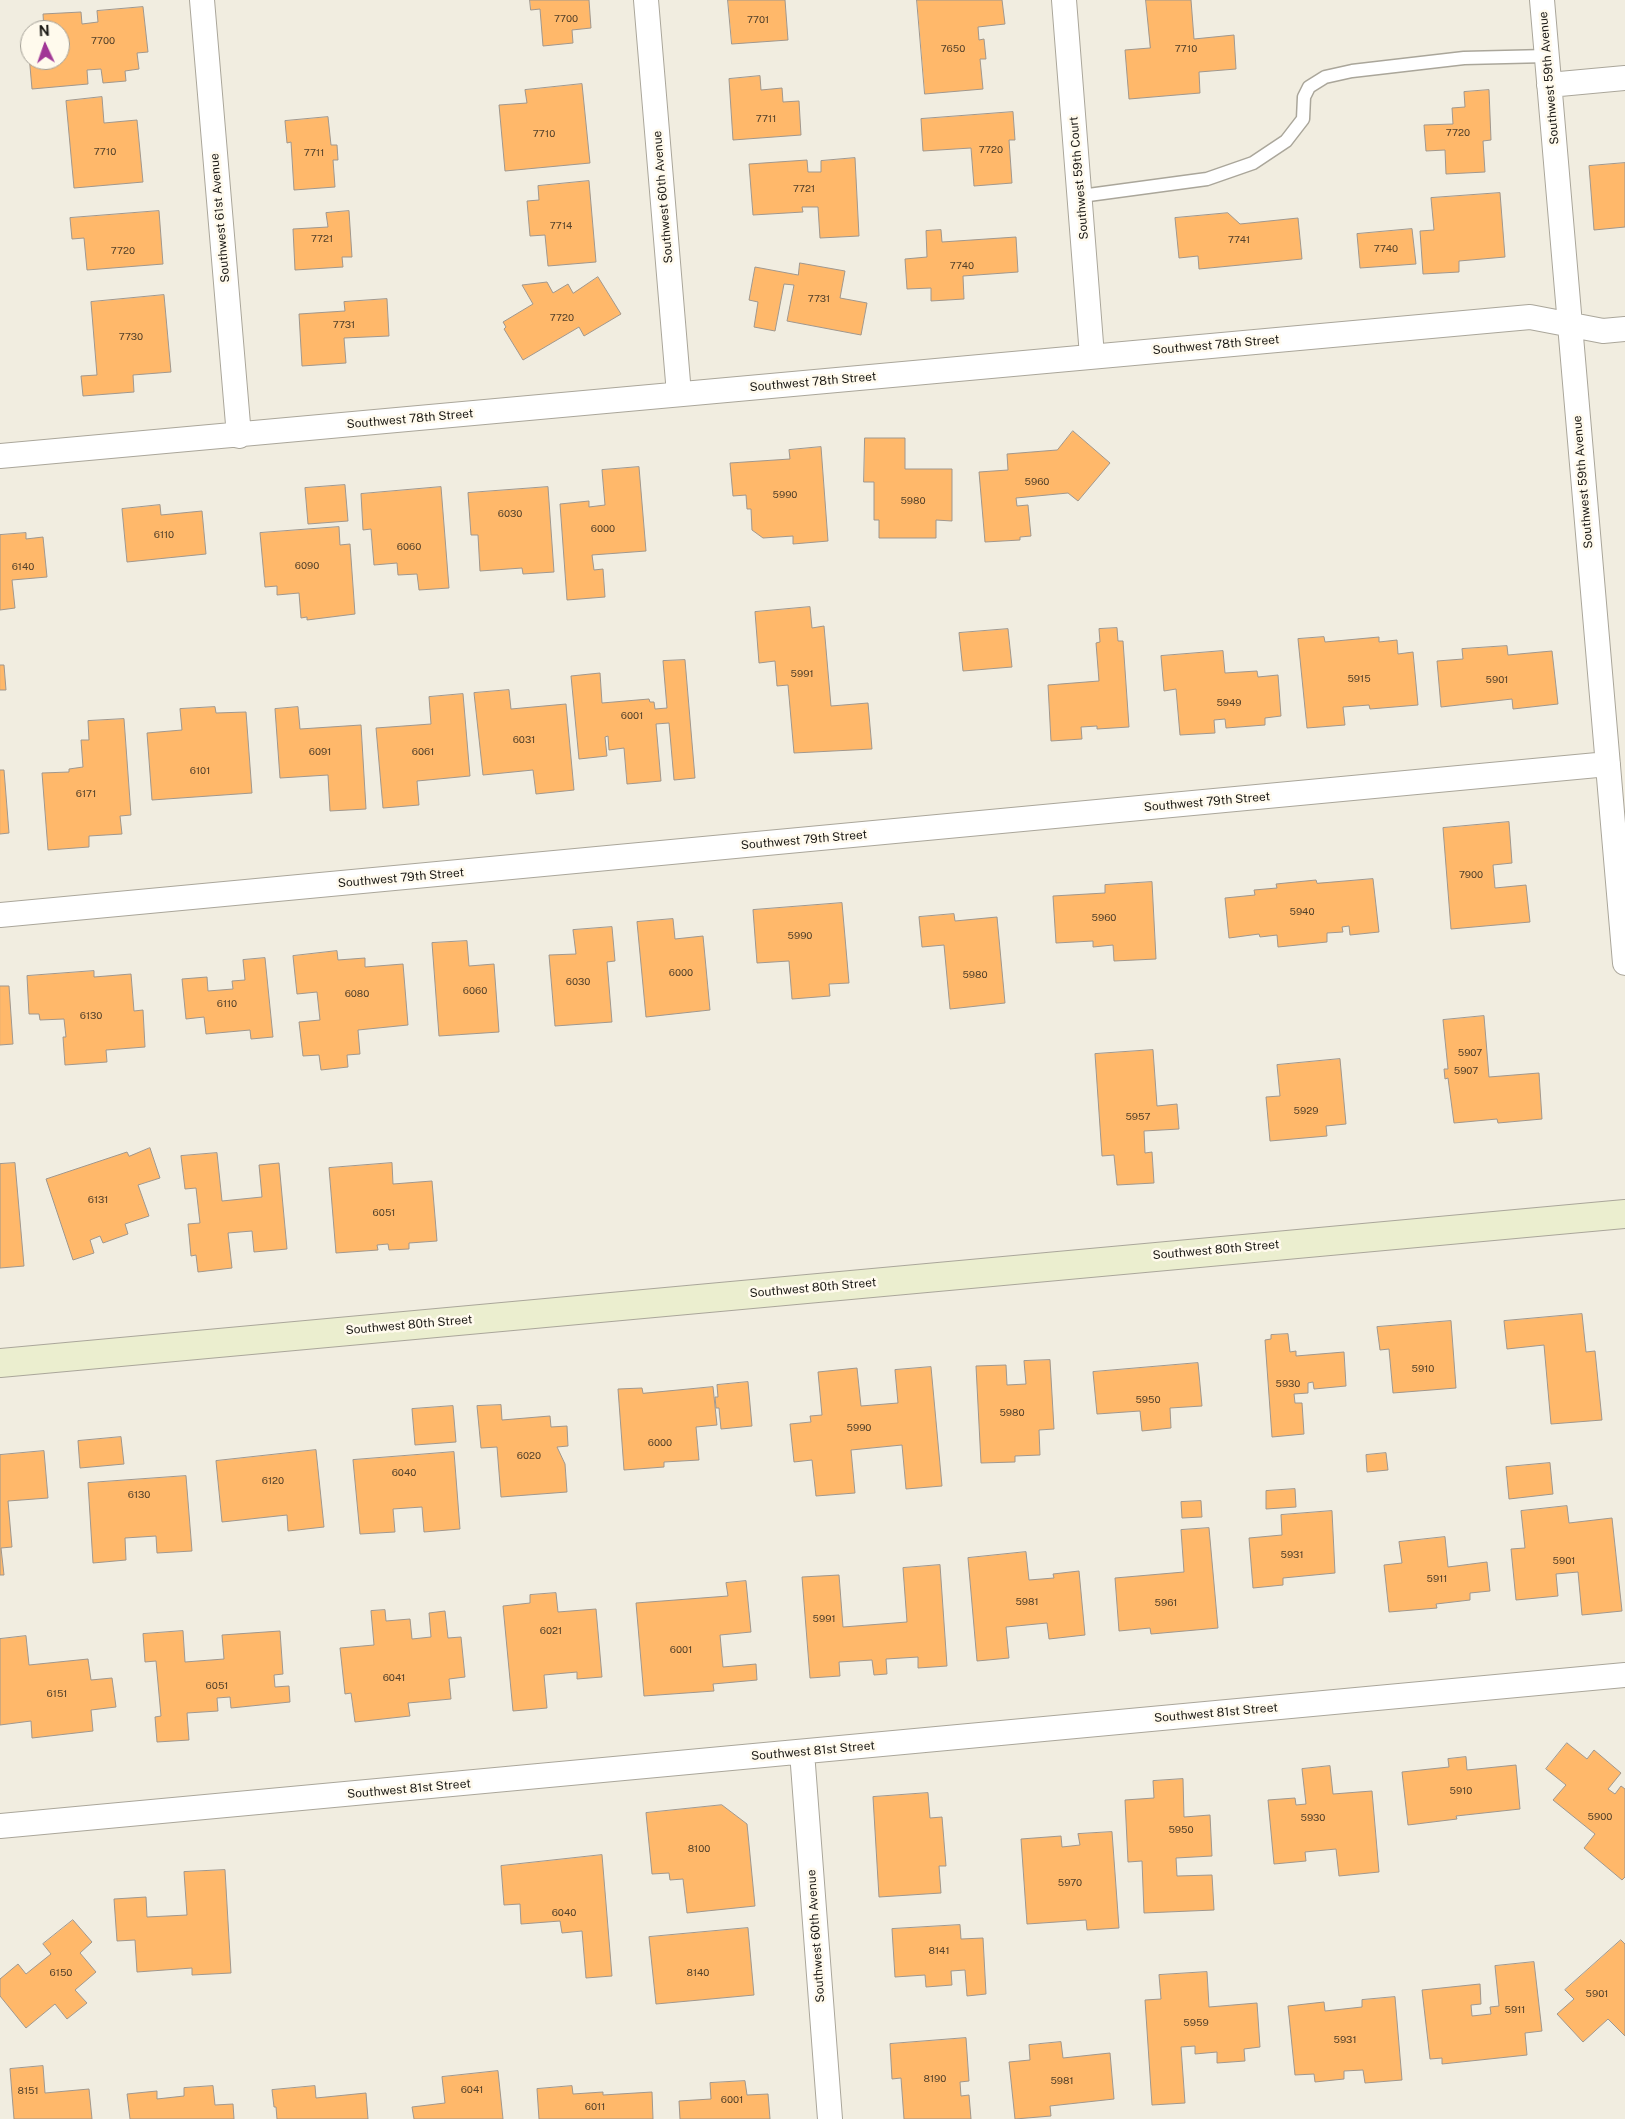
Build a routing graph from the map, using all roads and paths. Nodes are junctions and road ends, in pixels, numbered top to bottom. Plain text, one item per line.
1 (202, 0) edge
2 (646, 0) edge
3 (1064, 0) edge
4 (1542, 0) edge
5 (1547, 56) junction
6 (1625, 78) edge
7 (1549, 85) junction
8 (1081, 196) junction
9 (1570, 326) junction
10 (1625, 329) edge
11 (1092, 356) junction
12 (679, 394) junction
13 (239, 436) junction
14 (0, 456) edge
15 (1608, 764) junction
16 (0, 915) edge
17 (1625, 963) edge
18 (1625, 1214) edge
19 (0, 1363) edge
20 (1625, 1675) edge
21 (802, 1752) junction
22 (0, 1826) edge
23 (830, 2119) edge

1 - 13 street, Southwest 61st Avenue
2 - 12 street, Southwest 60th Avenue
3 - 8 street, Southwest 59th Court
4 - 5 street, Southwest 59th Avenue
5 - 7 street, Southwest 59th Avenue
5 - 8 lane
6 - 7 street
7 - 9 street, Southwest 59th Avenue
8 - 11 street, Southwest 59th Court
9 - 10 street, Southwest 78th Street
9 - 11 street, Southwest 78th Street
9 - 15 street, Southwest 59th Avenue
11 - 12 street, Southwest 78th Street
12 - 13 street, Southwest 78th Street
13 - 14 street, Southwest 78th Street
15 - 16 street, Southwest 79th Street
15 - 17 street, Southwest 59th Avenue
18 - 19 street, Southwest 80th Street
20 - 21 street, Southwest 81st Street
21 - 22 street, Southwest 81st Street
21 - 23 street, Southwest 60th Avenue

